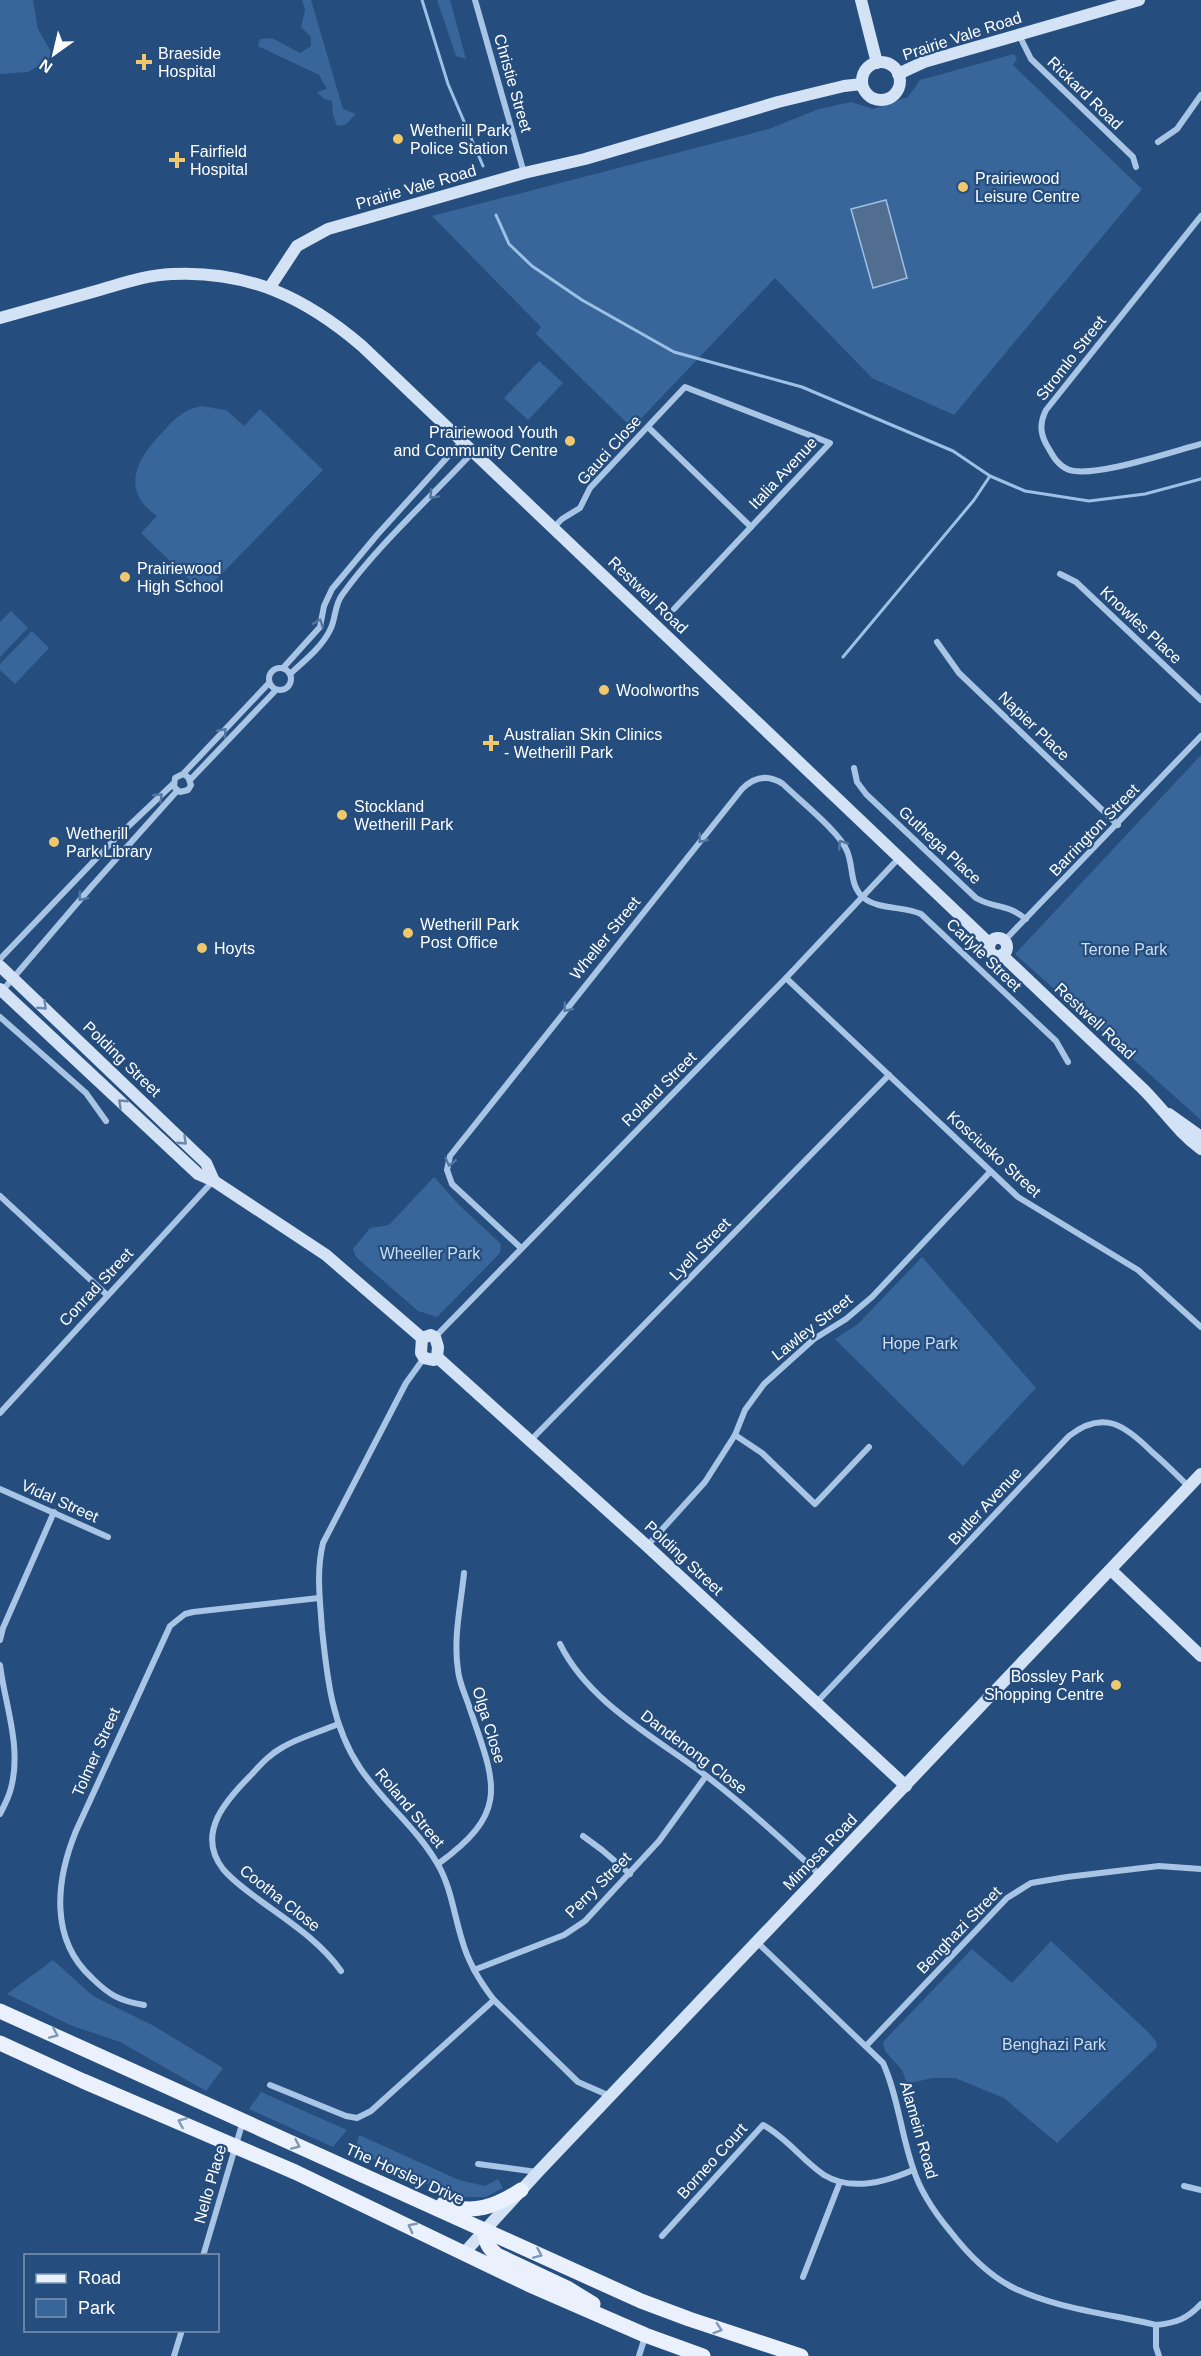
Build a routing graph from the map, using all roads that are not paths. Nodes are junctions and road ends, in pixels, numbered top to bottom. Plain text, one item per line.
1 (475, 0) edge
2 (861, 0) edge
3 (1139, 0) edge
4 (1019, 35) junction
5 (877, 63) junction
6 (898, 74) junction
7 (862, 84) junction
8 (1201, 95) edge
9 (1158, 142) dead end
10 (1137, 167) dead end
11 (525, 173) junction
12 (1201, 216) edge
13 (270, 287) junction
14 (0, 318) edge
15 (685, 387) joint
16 (648, 427) junction
17 (462, 441) junction
18 (1201, 444) edge
19 (474, 452) junction
20 (751, 527) junction
21 (553, 528) junction
22 (1060, 574) dead end
23 (674, 609) dead end
24 (937, 642) dead end
25 (284, 668) junction
26 (290, 674) junction
27 (269, 683) junction
28 (276, 690) junction
29 (1201, 700) edge
30 (1201, 736) edge
31 (854, 768) dead end
32 (183, 774) junction
33 (190, 780) junction
34 (173, 784) junction
35 (177, 791) junction
36 (1118, 825) junction
37 (899, 858) junction
38 (87, 868) junction
39 (99, 878) junction
40 (863, 897) junction
41 (1026, 919) junction
42 (1004, 941) junction
43 (990, 944) junction
44 (1002, 955) junction
45 (0, 958) edge
46 (0, 966) edge
47 (13, 978) junction
48 (786, 978) junction
49 (1, 990) edge
50 (0, 1017) edge
51 (1068, 1062) dead end
52 (889, 1075) junction
53 (1166, 1112) junction
54 (106, 1120) dead end
55 (1201, 1137) edge
56 (1201, 1149) edge
57 (990, 1172) junction
58 (214, 1181) junction
59 (0, 1196) edge
60 (7, 1203) junction
61 (0, 1210) edge
62 (521, 1248) junction
63 (107, 1295) junction
64 (1201, 1327) edge
65 (429, 1338) junction
66 (430, 1358) junction
67 (0, 1413) edge
68 (735, 1435) junction
69 (530, 1442) junction
70 (869, 1447) dead end
71 (1201, 1474) edge
72 (1189, 1487) junction
73 (0, 1489) edge
74 (54, 1512) junction
75 (108, 1537) dead end
76 (647, 1546) junction
77 (1111, 1570) junction
78 (464, 1573) dead end
79 (320, 1598) junction
80 (0, 1640) edge
81 (560, 1644) dead end
82 (1201, 1656) edge
83 (0, 1669) edge
84 (817, 1702) junction
85 (338, 1724) junction
86 (706, 1776) junction
87 (906, 1786) junction
88 (0, 1814) edge
89 (583, 1836) dead end
90 (438, 1864) junction
91 (1201, 1869) edge
92 (630, 1874) junction
93 (820, 1875) junction
94 (757, 1942) junction
95 (474, 1970) junction
96 (341, 1971) dead end
97 (494, 2000) junction
98 (144, 2005) dead end
99 (0, 2011) edge
100 (0, 2043) edge
101 (866, 2046) junction
102 (0, 2050) edge
103 (29, 2057) junction
104 (270, 2085) dead end
105 (610, 2096) junction
106 (243, 2121) junction
107 (235, 2145) junction
108 (478, 2164) dead end
109 (914, 2170) junction
110 (538, 2172) junction
111 (359, 2173) junction
112 (840, 2182) junction
113 (1184, 2186) dead end
114 (520, 2190) junction
115 (1201, 2190) edge
116 (484, 2230) junction
117 (662, 2236) dead end
118 (464, 2253) junction
119 (204, 2254) edge
120 (803, 2277) dead end
121 (1201, 2304) edge
122 (1156, 2325) junction
123 (182, 2332) edge
124 (645, 2335) junction
125 (174, 2356) edge
126 (639, 2356) edge
127 (703, 2356) edge
128 (801, 2356) edge
129 (1159, 2356) edge

1 - 11 street, Christie Street
2 - 5 main road
3 - 4 main road, Prairie Vale Road
4 - 6 main road, Prairie Vale Road
4 - 10 street, Rickard Road
5 - 6 main road
5 - 7 main road
6 - 7 main road
7 - 11 main road, Prairie Vale Road
8 - 9 street
11 - 13 main road, Prairie Vale Road
12 - 18 street, Stromlo Street
13 - 14 main road
13 - 17 main road, Restwell Road
15 - 16 street, Gauci Close
15 - 20 street, Italia Avenue
16 - 20 street
16 - 21 street, Gauci Close
17 - 19 main road, Restwell Road
25 -> 17 street
19 - 21 main road, Restwell Road
19 -> 26 street
20 - 23 street, Italia Avenue
21 - 37 main road, Restwell Road
22 - 29 street, Knowles Place
24 - 36 street, Napier Place
25 - 26 street
25 - 27 street
26 - 28 street
27 - 28 street
32 -> 27 street
28 - 33 street
30 - 36 street, Barrington Street
31 - 41 street, Guthega Place
32 - 33 street
32 - 34 street
33 - 35 street
34 - 35 street
38 -> 34 street
35 - 39 street
36 - 41 street, Barrington Street
37 - 40 street, Roland Street
37 - 43 main road, Restwell Road
38 - 39 street
38 - 45 street
39 -> 47 street
40 - 48 street, Roland Street
40 - 51 street, Carlyle Street
40 -> 62 street, Wheller Street
41 - 42 street, Barrington Street
42 - 43 main road
42 - 44 main road
43 - 44 main road
44 - 53 main road, Restwell Road
46 - 47 main road, Polding Street
47 - 49 street
47 -> 58 main road, Polding Street
48 - 52 street, Kosciusko Street
48 - 62 street, Roland Street
58 -> 49 main road, Polding Street
50 - 54 street
52 - 57 street, Kosciusko Street
52 - 69 street, Lyell Street
53 - 55 main road, Restwell Road
53 - 56 main road, Restwell Road
57 - 64 street, Kosciusko Street
57 - 68 street, Lawley Street
58 - 63 street, Conrad Street
58 - 65 main road, Polding Street
59 - 60 street
60 - 61 street
60 - 63 street
62 - 65 street, Roland Street
63 - 67 street, Conrad Street
65 - 66 main road
66 - 69 main road, Polding Street
66 - 79 street, Roland Street
68 - 70 street
68 - 76 street, Lawley Street
69 - 76 main road, Polding Street
71 - 72 main road, Mimosa Road
72 - 77 main road, Mimosa Road
72 - 84 street, Butler Avenue
73 - 74 street, Vidal Street
74 - 75 street, Vidal Street
74 - 80 street
76 - 84 main road, Polding Street
77 - 82 main road
77 - 87 main road, Mimosa Road
78 - 90 street, Olga Close
79 - 85 street, Roland Street
79 - 98 street, Tolmer Street
81 - 86 street, Dandenong Close
83 - 88 street
84 - 87 main road, Polding Street
85 - 90 street, Roland Street
85 - 96 street, Cootha Close
86 - 92 street, Perry Street
86 - 93 street, Dandenong Close
87 - 93 main road, Mimosa Road
89 - 92 street
90 - 95 street, Roland Street
91 - 101 street, Benghazi Street
92 - 95 street, Perry Street
93 - 94 main road, Mimosa Road
94 - 101 street, Alamein Road
94 - 105 main road, Mimosa Road
95 - 97 street, Roland Street
97 - 104 street
97 - 105 street, Roland Street
99 -> 106 main road, The Horsley Drive
100 - 103 main road
101 - 109 street, Alamein Road
102 - 103 main road
107 -> 103 main road
105 - 110 main road, Mimosa Road
106 - 107 street, Nello Place
106 -> 111 main road, The Horsley Drive
118 -> 107 main road
107 - 119 street, Nello Place
108 - 110 street
109 - 112 street
109 - 122 street, Alamein Road
110 - 114 main road, Mimosa Road
111 - 114 main road
111 - 116 main road, The Horsley Drive
112 - 117 street, Borneo Court
112 - 120 street
113 - 115 street
114 - 116 main road, Mimosa Road
116 - 118 main road, Mimosa Road
116 - 124 main road
116 -> 128 main road, The Horsley Drive
118 - 124 main road
121 - 122 street, Alamein Road
122 - 129 street
123 - 125 street
124 - 126 street
124 - 127 main road

